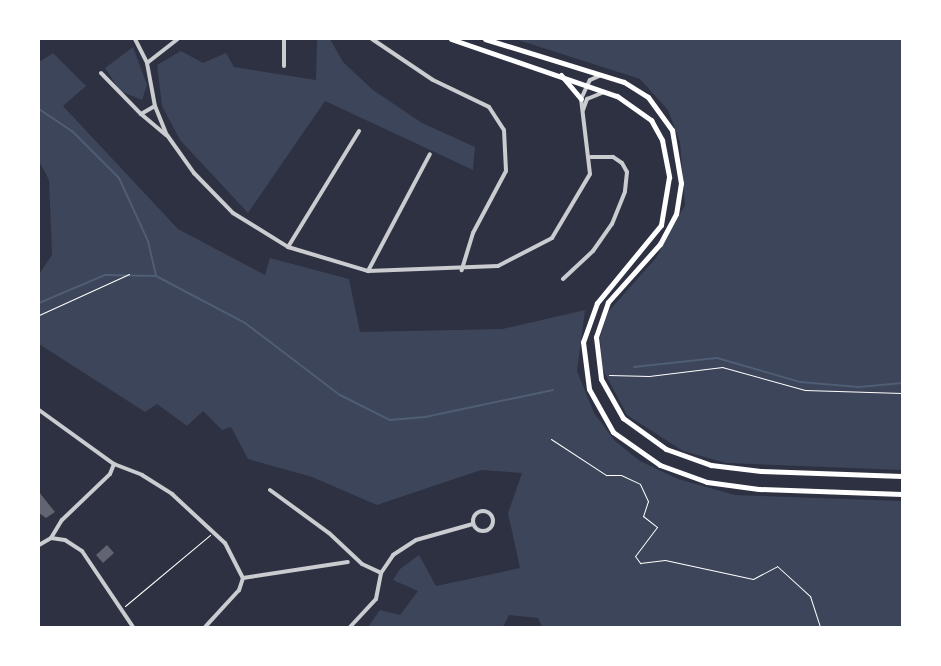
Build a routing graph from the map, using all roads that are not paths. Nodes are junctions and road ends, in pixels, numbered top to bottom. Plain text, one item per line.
1 (135, 39) edge
2 (178, 39) edge
3 (284, 39) edge
4 (372, 39) edge
5 (452, 39) edge
6 (485, 39) edge
7 (147, 63) junction
8 (284, 66) dead end
9 (101, 73) dead end
10 (558, 73) junction
11 (604, 75) junction
12 (586, 83) junction
13 (607, 91) junction
14 (581, 99) junction
15 (155, 106) junction
16 (583, 110) junction
17 (141, 114) junction
18 (359, 131) dead end
19 (167, 135) junction
20 (430, 154) dead end
21 (591, 157) junction
22 (288, 247) junction
23 (462, 270) junction
24 (368, 271) junction
25 (563, 279) dead end
26 (39, 410) edge
27 (114, 464) junction
28 (902, 476) edge
29 (270, 490) dead end
30 (902, 494) edge
31 (473, 524) junction
32 (51, 538) junction
33 (39, 545) edge
34 (348, 562) dead end
35 (380, 573) junction
36 (243, 578) junction
37 (133, 627) edge
38 (205, 627) edge
39 (350, 627) edge

1 - 7 street
2 - 7 street
3 - 8 street
4 - 23 street
5 - 10 main road
6 - 11 main road
7 - 15 street
9 - 17 street
10 - 12 main road
10 - 14 main road
11 - 12 street
11 - 28 main road
12 - 13 main road
12 - 14 street
13 - 16 street
13 - 30 main road
14 - 16 street
15 - 17 street
15 - 19 street
16 - 21 street
17 - 19 street
18 - 22 street
19 - 22 street
20 - 24 street
21 - 23 street
21 - 25 street
22 - 24 street
23 - 24 street
26 - 27 street
27 - 32 street
27 - 36 street
29 - 35 street
31 - 31 street
31 - 35 street
32 - 33 street
32 - 37 street
34 - 36 street
35 - 39 street
36 - 38 street

